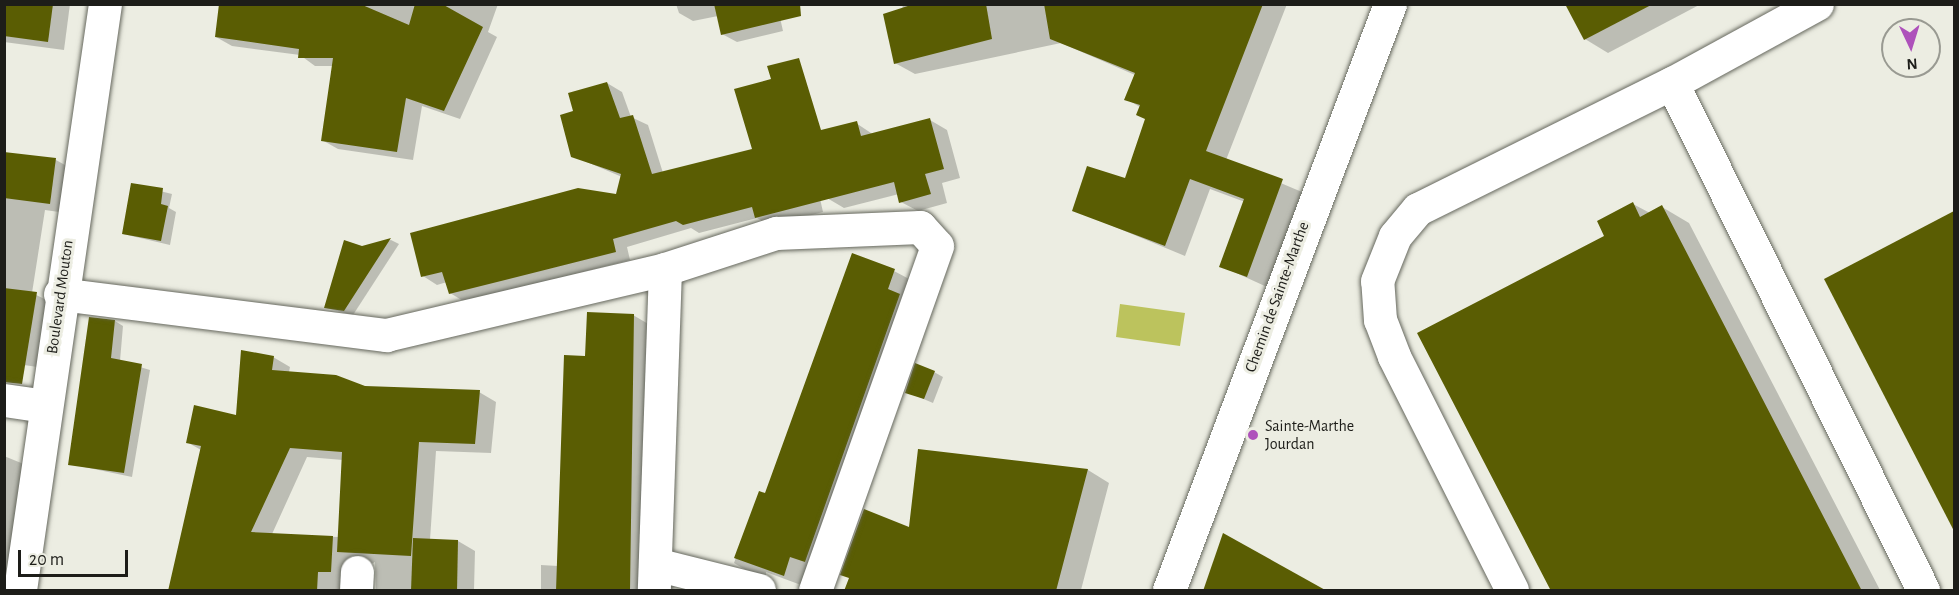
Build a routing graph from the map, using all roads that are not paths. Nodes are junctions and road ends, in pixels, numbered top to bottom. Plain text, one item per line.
1 (105, 4) edge
2 (1390, 4) edge
3 (1817, 4) edge
4 (1672, 83) junction
5 (665, 269) junction
6 (60, 294) junction
7 (4, 400) edge
8 (45, 406) junction
9 (657, 578) edge
10 (20, 591) edge
11 (759, 591) edge
12 (815, 591) edge
13 (1169, 591) edge
14 (1512, 591) edge
15 (1923, 591) edge

1 - 6 street, Boulevard Mouton
2 - 13 street, Chemin de Sainte-Marthe
3 - 4 street
4 - 14 street
4 - 15 street
5 - 6 street
5 - 9 street
5 - 12 street
6 - 8 street, Boulevard Mouton
7 - 8 street
8 - 10 street, Boulevard Mouton
9 - 11 street

